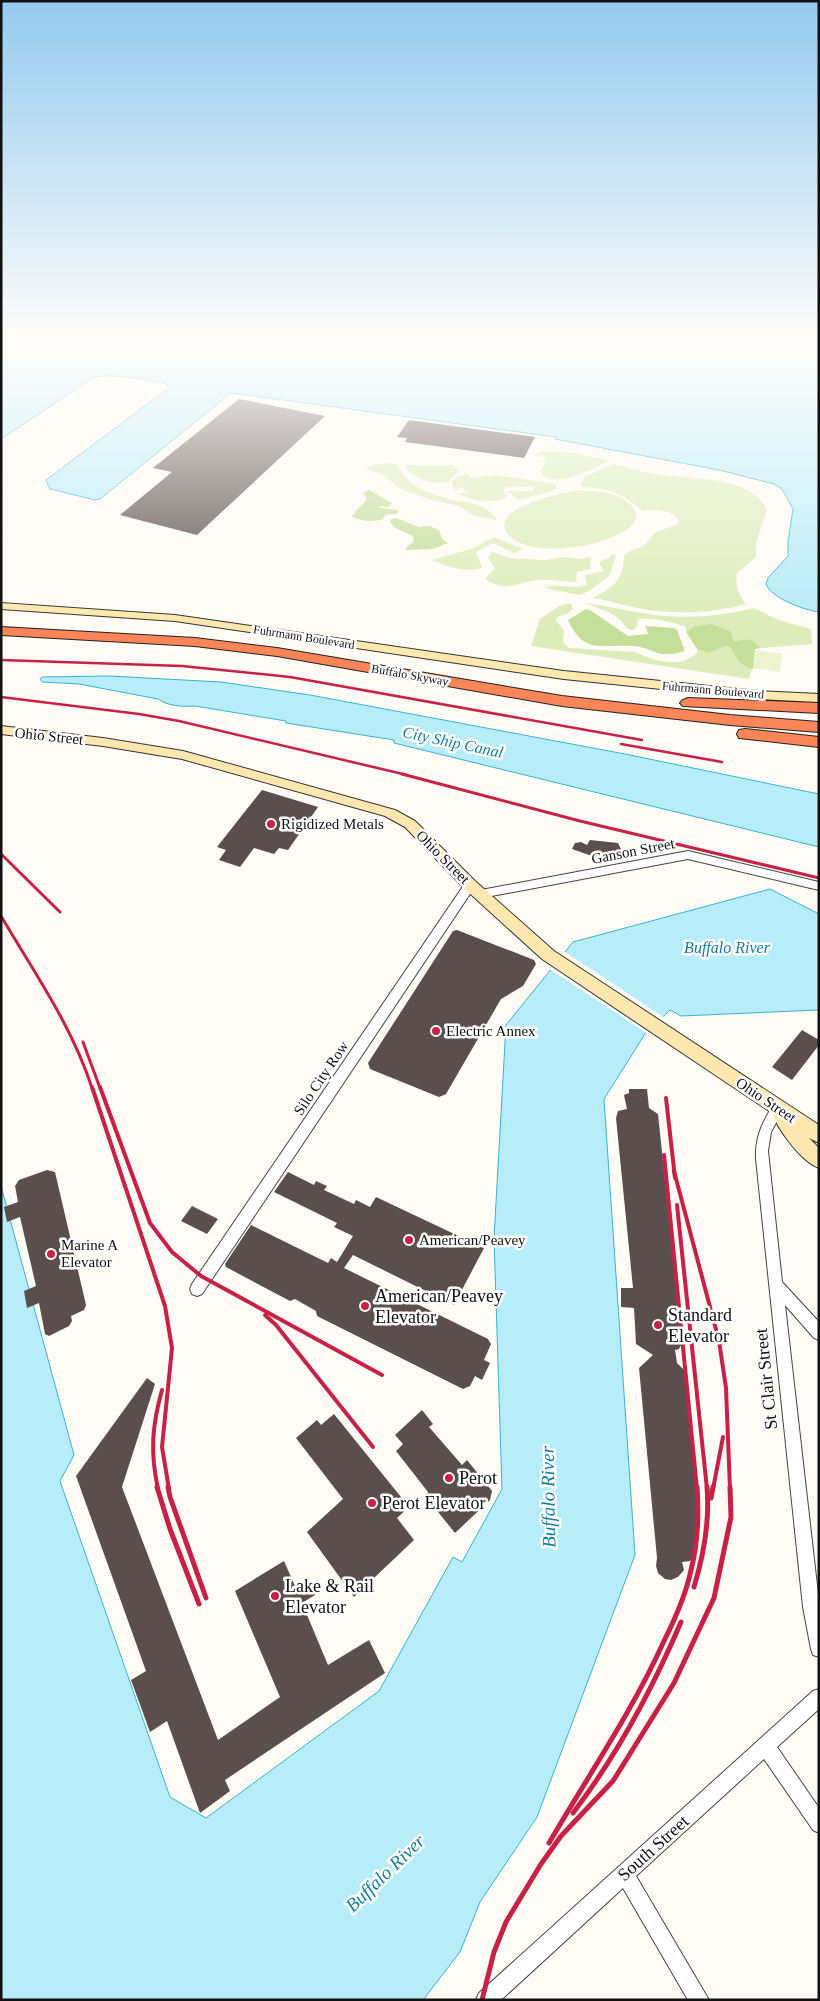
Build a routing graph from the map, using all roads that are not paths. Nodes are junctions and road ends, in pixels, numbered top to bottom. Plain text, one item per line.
1 (1, 605) edge
2 (10, 629) edge
3 (483, 684) junction
4 (819, 693) edge
5 (793, 695) junction
6 (819, 698) edge
7 (610, 700) junction
8 (562, 701) junction
9 (819, 708) edge
10 (819, 720) edge
11 (819, 727) edge
12 (1, 730) edge
13 (819, 742) edge
14 (819, 886) edge
15 (476, 890) junction
16 (778, 1108) junction
17 (819, 1135) edge
18 (819, 1160) edge
19 (775, 1284) junction
20 (196, 1289) dead end
21 (819, 1333) edge
22 (819, 1649) edge
23 (819, 1696) edge
24 (765, 1746) junction
25 (819, 1824) edge
26 (625, 1874) junction
27 (486, 2000) edge
28 (699, 2000) edge

1 - 5 street, Fuhrmann Boulevard
2 - 3 highway, Buffalo Skyway
3 - 7 highway, Buffalo Skyway
3 - 8 highway, Buffalo Skyway
4 - 5 street, Fuhrmann Boulevard
5 - 6 street, Fuhrmann Boulevard
7 - 9 highway
7 - 10 highway, Buffalo Skyway
8 - 11 highway, Buffalo Skyway
8 - 13 highway
12 - 15 street, Ohio Street
14 - 15 street, Ganson Street
15 - 16 street, Ohio Street
15 - 20 street, Silo City Row
16 - 17 street, Ohio Street
16 - 18 street
16 - 19 street, St Clair Street
19 - 21 street
19 - 22 street, St Clair Street
23 - 24 street, South Street
24 - 25 street
24 - 26 street, South Street
26 - 27 street, South Street
26 - 28 street

